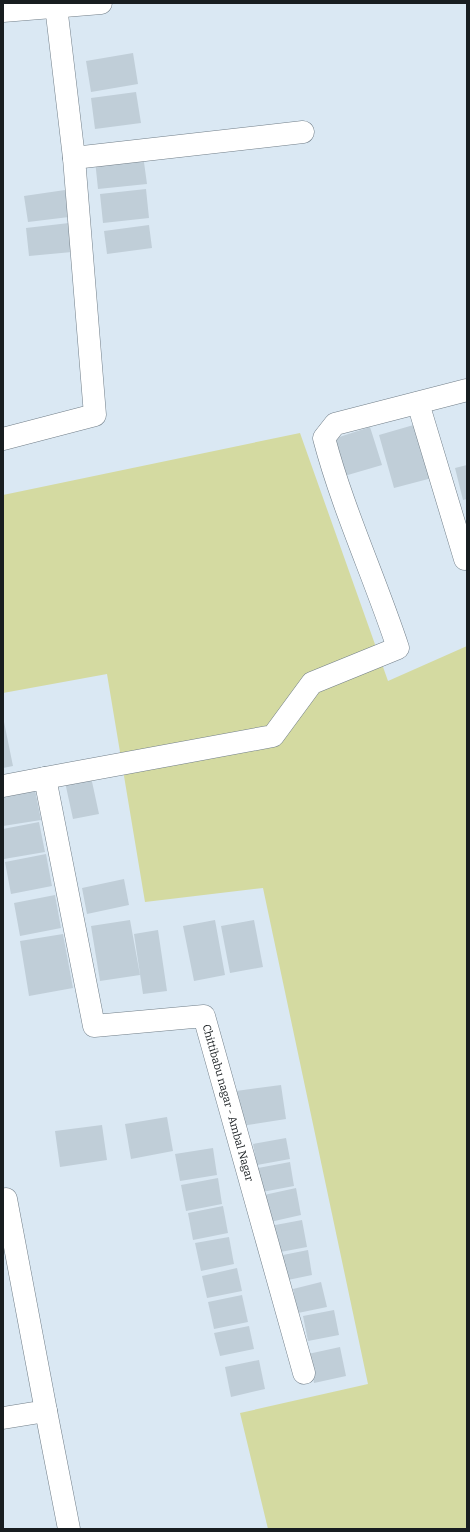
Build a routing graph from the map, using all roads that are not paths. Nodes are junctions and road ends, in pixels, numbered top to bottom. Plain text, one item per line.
1 (101, 3) edge
2 (56, 6) junction
3 (3, 11) edge
4 (303, 132) dead end
5 (74, 158) junction
6 (467, 390) edge
7 (418, 403) junction
8 (3, 439) edge
9 (465, 559) dead end
10 (45, 778) junction
11 (3, 786) edge
12 (6, 1199) dead end
13 (304, 1373) dead end
14 (46, 1411) junction
15 (3, 1418) edge
16 (69, 1529) edge

1 - 2 street
2 - 3 street
2 - 5 street
4 - 5 street
5 - 8 street
6 - 7 street
7 - 9 street
7 - 10 street
10 - 11 street
10 - 13 street, Chittibabu nagar - Ambal Nagar
12 - 14 street
14 - 15 street
14 - 16 street

